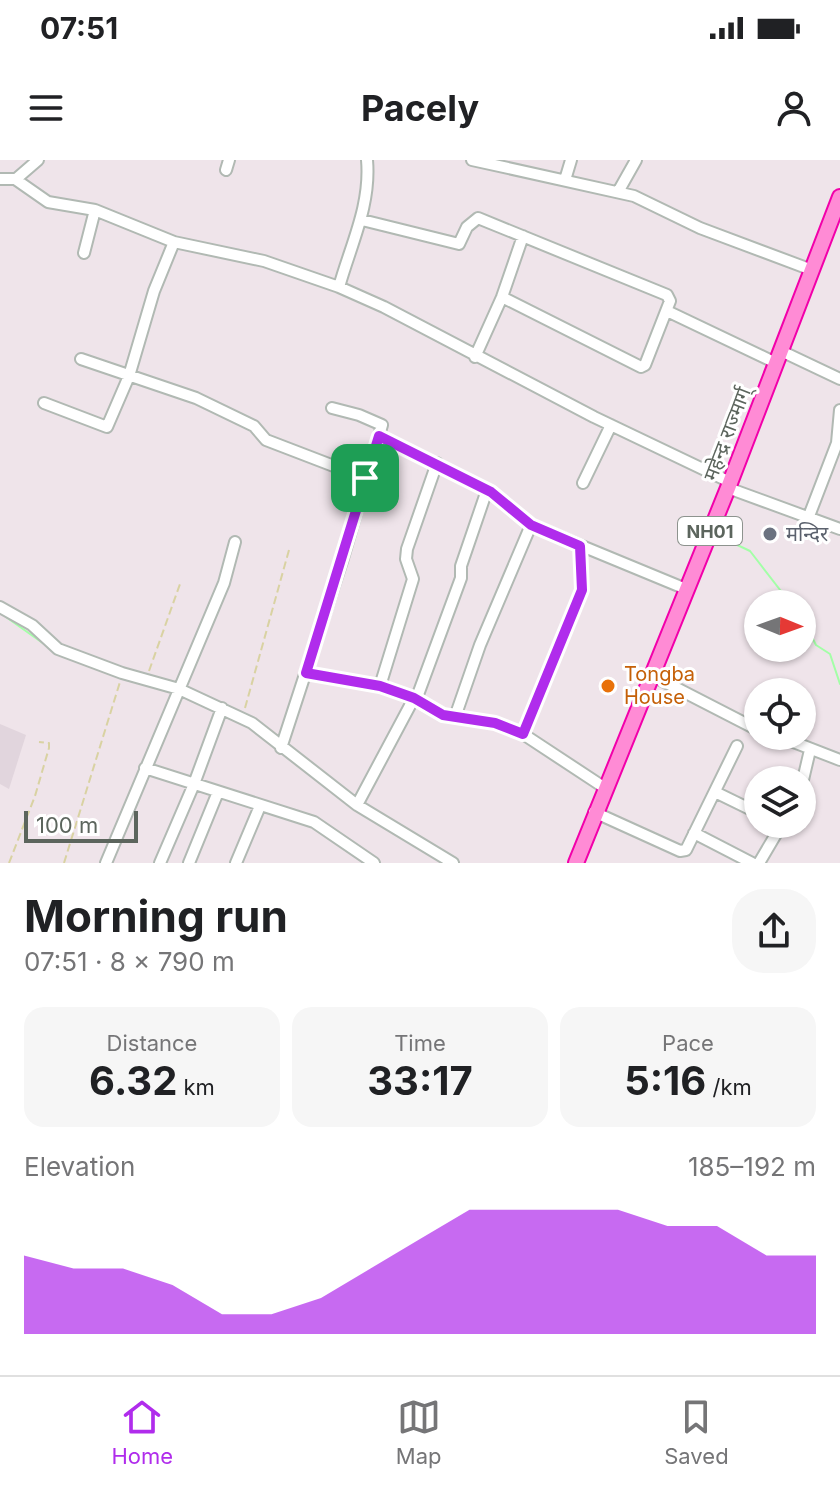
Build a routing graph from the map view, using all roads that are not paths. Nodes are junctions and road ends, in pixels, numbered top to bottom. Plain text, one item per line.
1 (38, 160) edge
2 (367, 160) edge
3 (472, 160) edge
4 (571, 160) edge
5 (636, 160) edge
6 (0, 179) edge
7 (15, 179) junction
8 (565, 180) junction
9 (618, 192) junction
10 (840, 197) edge
11 (95, 210) junction
12 (362, 220) junction
13 (835, 224) edge
14 (523, 236) junction
15 (174, 242) junction
16 (84, 253) dead end
17 (812, 270) junction
18 (339, 287) junction
19 (502, 297) junction
20 (667, 311) junction
21 (475, 357) junction
22 (778, 357) junction
23 (81, 359) dead end
24 (129, 376) junction
25 (840, 379) edge
26 (44, 403) dead end
27 (332, 408) dead end
28 (840, 410) edge
29 (611, 425) junction
30 (379, 436) junction
31 (437, 463) junction
32 (365, 478) junction
33 (583, 483) dead end
34 (729, 485) junction
35 (487, 490) junction
36 (809, 516) junction
37 (531, 525) junction
38 (840, 529) edge
39 (235, 542) dead end
40 (580, 546) junction
41 (686, 589) junction
42 (1, 611) edge
43 (306, 673) junction
44 (651, 675) junction
45 (380, 686) junction
46 (179, 689) junction
47 (415, 699) junction
48 (222, 708) junction
49 (455, 717) junction
50 (744, 723) edge
51 (523, 734) junction
52 (737, 746) dead end
53 (281, 748) junction
54 (810, 750) joint
55 (840, 760) edge
56 (806, 766) edge
57 (145, 768) junction
58 (194, 784) junction
59 (605, 788) junction
60 (218, 792) junction
61 (715, 792) junction
62 (357, 805) junction
63 (260, 806) junction
64 (744, 806) edge
65 (594, 812) junction
66 (694, 833) junction
67 (774, 838) edge
68 (106, 863) edge
69 (160, 863) edge
70 (189, 863) edge
71 (236, 863) edge
72 (374, 863) edge
73 (453, 863) edge
74 (576, 863) edge
75 (752, 863) edge
76 (759, 863) edge

1 - 7 street
2 - 12 street
3 - 8 street
4 - 8 street
5 - 9 street
6 - 7 street
7 - 11 street
8 - 9 street
9 - 17 street
10 - 13 highway, महेन्द्र राज्मार्ग् / NH01
11 - 15 street
11 - 16 street
12 - 14 street
12 - 18 street
13 - 17 highway, महेन्द्र राज्मार्ग् / NH01
14 - 19 street
14 - 20 street
15 - 18 street
15 - 24 street
17 - 22 highway, महेन्द्र राज्मार्ग् / NH01
18 - 21 street
19 - 20 street
19 - 21 street
20 - 22 street
21 - 29 street
22 - 25 street
22 - 34 highway, महेन्द्र राज्मार्ग् / NH01
23 - 24 street
24 - 26 street
24 - 32 street
27 - 30 street
28 - 36 street
29 - 33 street
29 - 34 street
30 - 31 street
30 - 32 street
31 - 35 street
31 - 45 street
32 - 43 street
34 - 36 street
34 - 41 highway, महेन्द्र राज्मार्ग् / NH01
35 - 37 street
35 - 47 street
36 - 38 street
37 - 40 street
37 - 49 street
39 - 46 street
40 - 41 street
40 - 51 street
41 - 44 highway, महेन्द्र राज्मार्ग् / NH01
42 - 46 street
43 - 45 street
43 - 53 street
44 - 50 street
44 - 59 highway, महेन्द्र राज्मार्ग् / NH01
45 - 47 street
46 - 48 street
46 - 57 street
47 - 49 street
47 - 62 street
48 - 53 street
48 - 58 street
49 - 51 street
51 - 59 street
52 - 61 street
53 - 62 street
54 - 55 street
54 - 56 street
57 - 58 street
57 - 68 street
58 - 60 street
58 - 69 street
59 - 65 highway, महेन्द्र राज्मार्ग् / NH01
60 - 63 street
60 - 70 street
61 - 64 street
61 - 66 street
62 - 73 street
63 - 71 street
63 - 72 street
65 - 66 street
65 - 74 highway, महेन्द्र राज्मार्ग् / NH01
66 - 75 street
67 - 76 street

